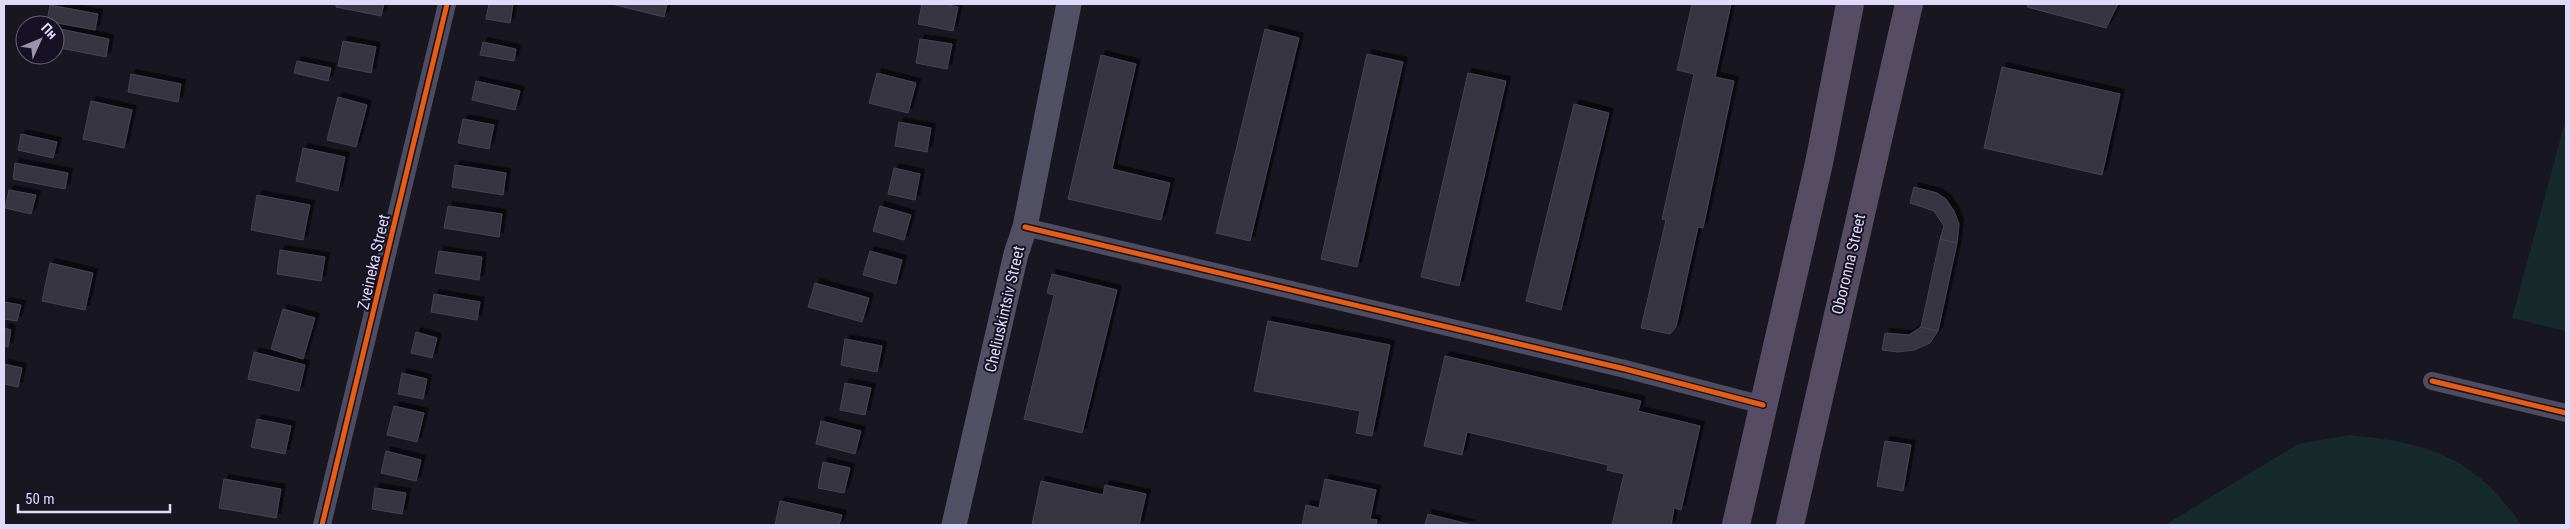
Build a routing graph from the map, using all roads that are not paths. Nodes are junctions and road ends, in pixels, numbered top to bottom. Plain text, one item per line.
1 (447, 4) edge
2 (1069, 4) edge
3 (1850, 4) edge
4 (1909, 4) edge
5 (1025, 227) junction
6 (2432, 381) dead end
7 (1763, 404) junction
8 (2566, 413) edge
9 (322, 525) edge
10 (954, 525) edge
11 (1736, 525) edge
12 (1790, 525) edge

1 - 9 street, Zveineka Street
2 - 5 street, Cheliuskintsiv Street
3 - 7 main road
4 - 12 main road, Oboronna Street
5 - 7 street
5 - 10 street, Cheliuskintsiv Street
6 - 8 street
7 - 11 main road

